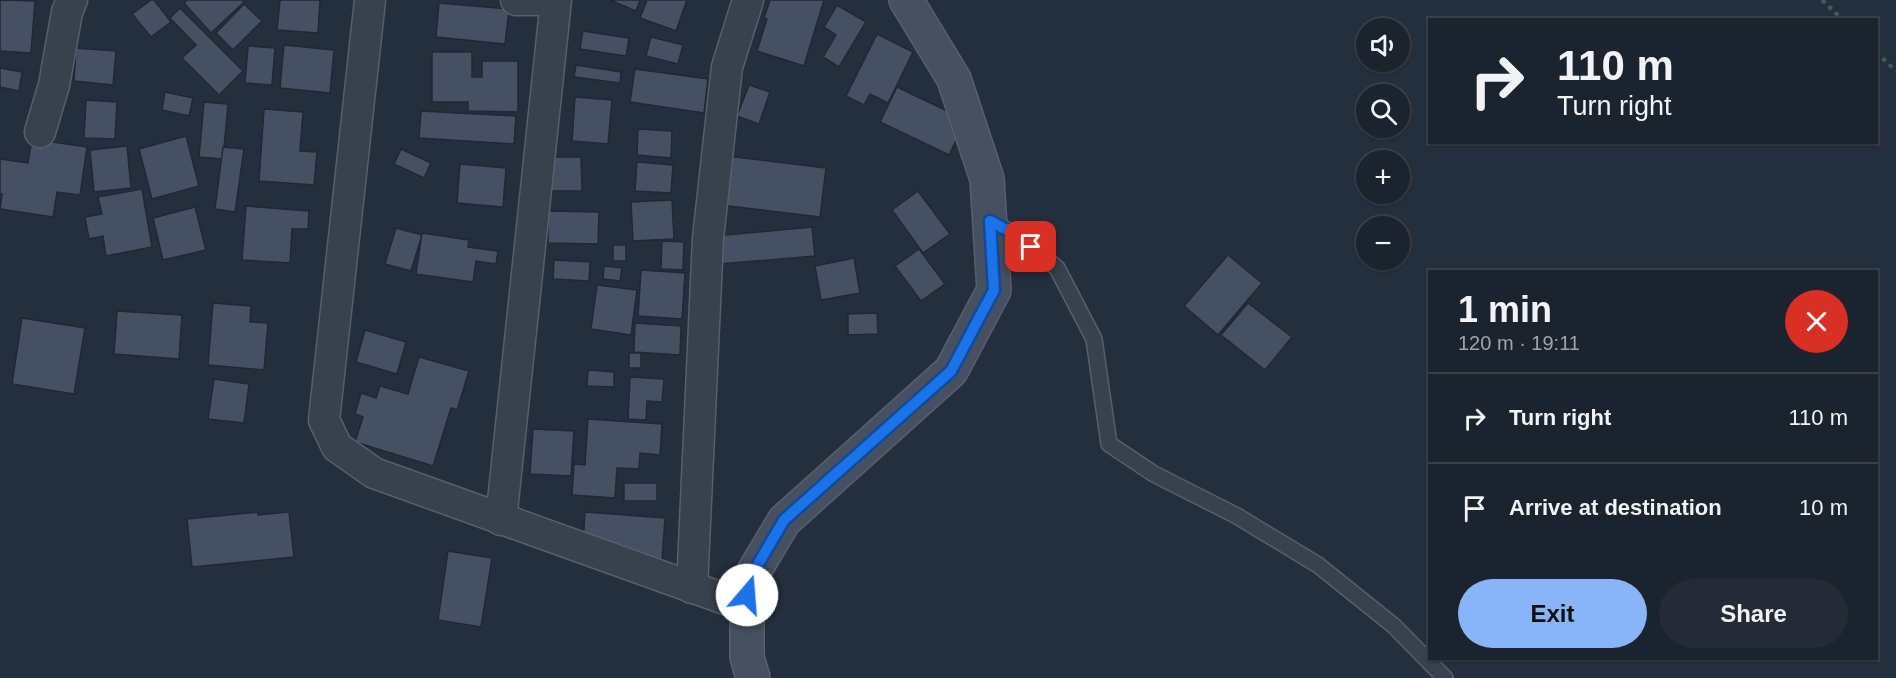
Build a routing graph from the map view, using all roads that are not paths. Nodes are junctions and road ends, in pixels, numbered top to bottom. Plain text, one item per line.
1 (72, 0) edge
2 (370, 0) edge
3 (516, 0) edge
4 (555, 0) edge
5 (748, 0) edge
6 (906, 0) edge
7 (40, 132) dead end
8 (990, 221) junction
9 (501, 520) junction
10 (692, 588) junction
11 (747, 608) junction
12 (753, 678) edge
13 (1445, 678) edge

1 - 7 street
2 - 9 street
3 - 4 street
4 - 9 street
5 - 10 street
6 - 8 main road
8 - 11 main road
8 - 13 lane
9 - 10 street
10 - 11 street
11 - 12 main road

